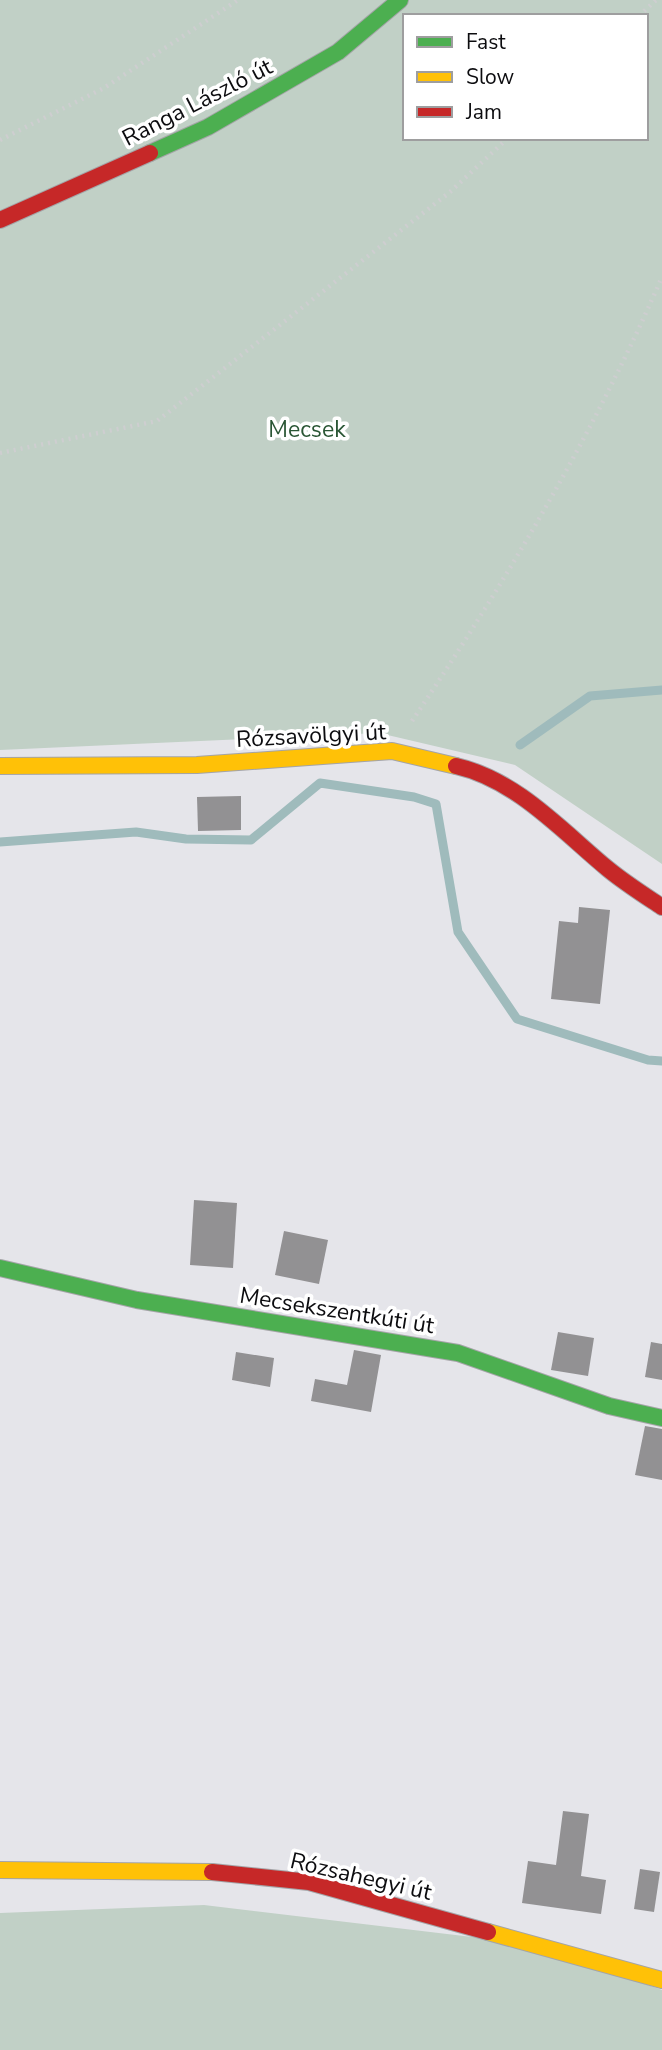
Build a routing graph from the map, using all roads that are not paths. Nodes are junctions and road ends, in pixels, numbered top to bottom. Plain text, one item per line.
1 (400, 0) edge
2 (0, 220) edge
3 (0, 766) edge
4 (662, 907) edge
5 (0, 1268) edge
6 (662, 1418) edge
7 (0, 1870) edge
8 (662, 1980) edge

1 - 2 street, Ranga László út
3 - 4 street, Rózsavölgyi út
5 - 6 street, Mecsekszentkúti út
7 - 8 street, Rózsahegyi út

